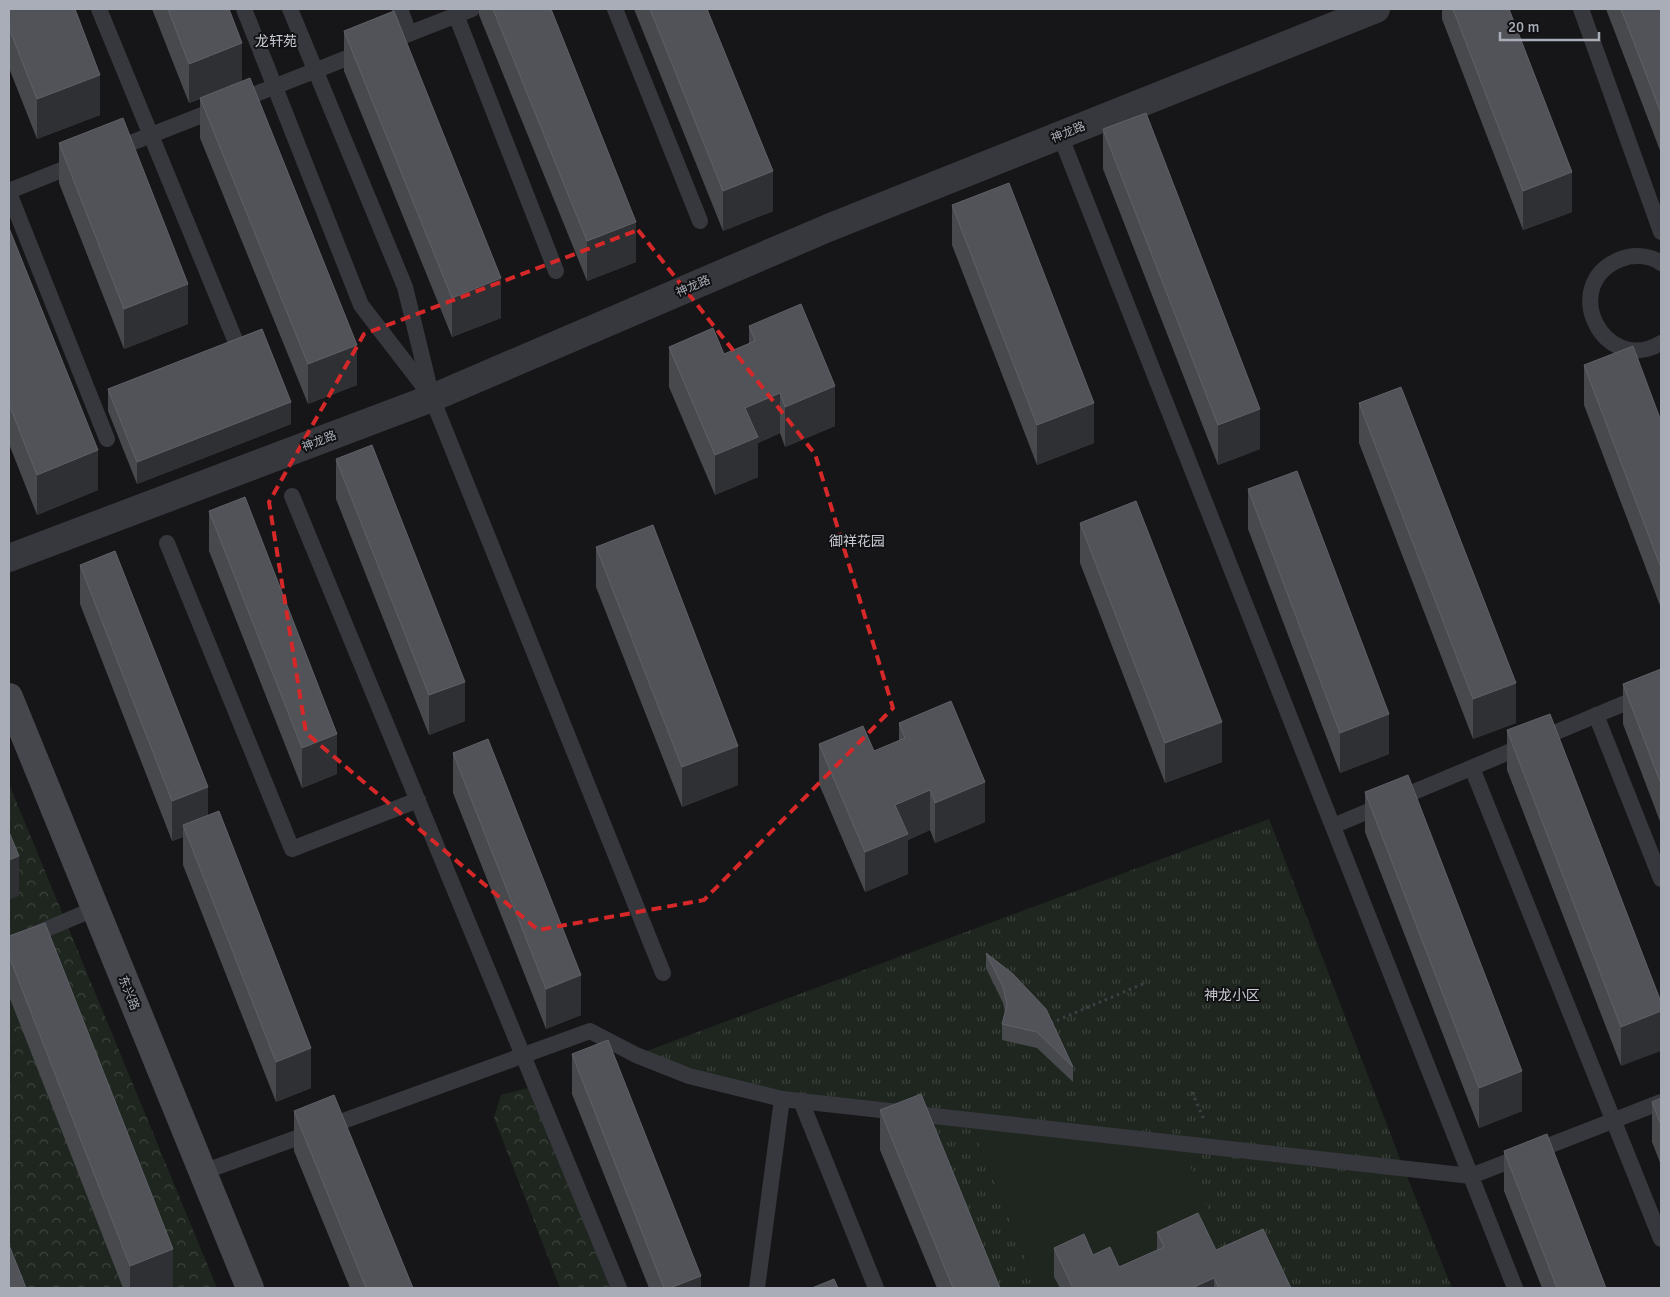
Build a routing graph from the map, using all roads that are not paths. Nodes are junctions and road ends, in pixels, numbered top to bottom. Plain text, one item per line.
1 (99, 9) edge
2 (244, 9) edge
3 (290, 9) edge
4 (400, 9) edge
5 (615, 9) edge
6 (1376, 9) edge
7 (1581, 9) edge
8 (464, 12) edge
9 (410, 33) junction
10 (315, 70) junction
11 (275, 86) junction
12 (151, 135) junction
13 (1060, 135) junction
14 (9, 192) edge
15 (700, 221) dead end
16 (1661, 232) edge
17 (1661, 262) edge
18 (556, 271) dead end
19 (1661, 343) edge
20 (240, 352) edge
21 (432, 398) junction
22 (107, 439) dead end
23 (292, 496) dead end
24 (166, 542) dead end
25 (9, 558) edge
26 (1661, 688) edge
27 (9, 697) edge
28 (1596, 715) junction
29 (1472, 768) junction
30 (418, 800) junction
31 (1333, 826) junction
32 (1661, 879) edge
33 (94, 909) junction
34 (9, 944) edge
35 (663, 973) dead end
36 (523, 1056) junction
37 (782, 1099) junction
38 (801, 1101) junction
39 (1661, 1102) edge
40 (1613, 1120) junction
41 (203, 1172) junction
42 (1471, 1176) junction
43 (1661, 1239) edge
44 (249, 1288) edge
45 (619, 1288) edge
46 (757, 1288) edge
47 (876, 1288) edge
48 (1515, 1288) edge

1 - 12 lane
2 - 11 lane
3 - 10 lane
4 - 9 lane
5 - 15 lane
6 - 13 street, 神龙路
7 - 16 lane
8 - 9 lane
8 - 18 lane
9 - 10 lane
10 - 11 lane
10 - 21 lane
11 - 12 lane
11 - 21 lane
12 - 14 lane
12 - 20 lane
13 - 21 street, 神龙路
13 - 31 lane
14 - 22 lane
17 - 19 lane
21 - 25 street, 神龙路
21 - 35 lane
23 - 30 lane
24 - 30 lane
26 - 28 lane
27 - 33 street, 东兴路
28 - 29 lane
28 - 32 lane
29 - 31 lane
29 - 40 lane
30 - 36 lane
31 - 42 lane
33 - 34 lane
33 - 41 street, 东兴路
36 - 37 lane
36 - 41 lane
36 - 45 lane
37 - 38 lane
37 - 46 lane
38 - 42 lane
38 - 47 lane
39 - 40 lane
40 - 42 lane
40 - 43 lane
41 - 44 street, 东兴路
42 - 48 lane

